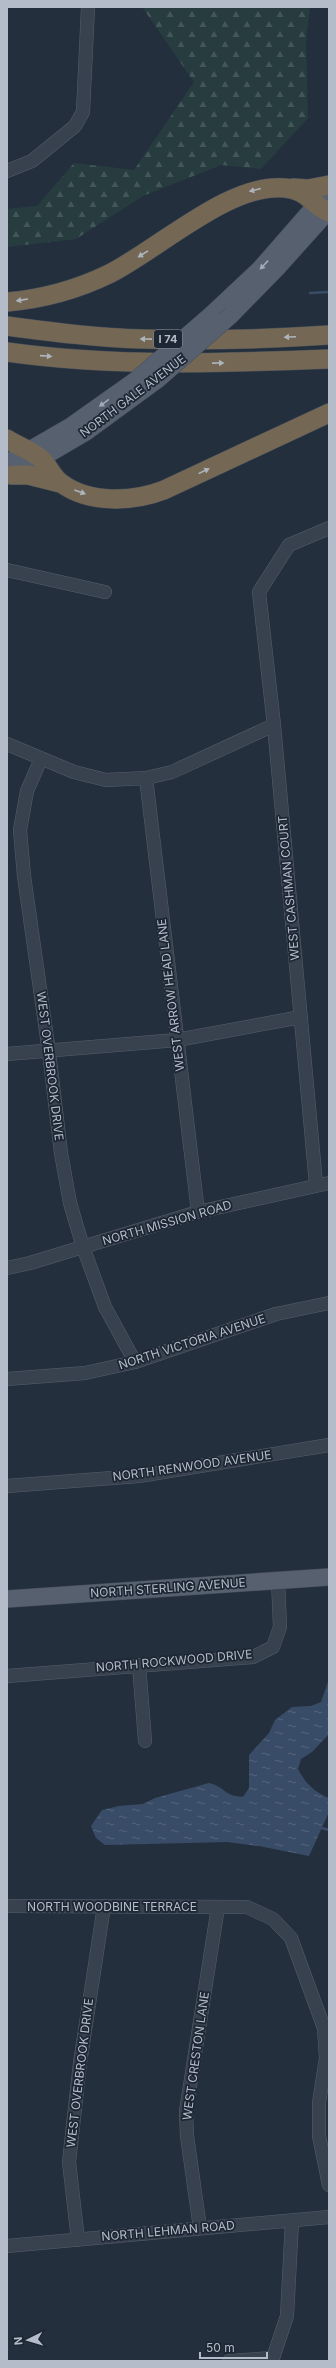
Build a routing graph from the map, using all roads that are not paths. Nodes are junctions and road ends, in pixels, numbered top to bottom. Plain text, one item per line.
1 (88, 7) edge
2 (7, 171) edge
3 (329, 185) edge
4 (286, 188) junction
5 (329, 190) edge
6 (326, 210) edge
7 (7, 302) edge
8 (7, 326) edge
9 (329, 335) edge
10 (7, 352) edge
11 (329, 359) edge
12 (329, 412) edge
13 (7, 439) edge
14 (34, 455) junction
15 (9, 472) edge
16 (60, 483) junction
17 (329, 528) edge
18 (7, 570) edge
19 (105, 592) dead end
20 (274, 726) junction
21 (7, 744) edge
22 (41, 760) junction
23 (146, 778) junction
24 (301, 1017) junction
25 (177, 1040) junction
26 (50, 1052) junction
27 (7, 1054) edge
28 (323, 1184) edge
29 (198, 1212) junction
30 (83, 1247) junction
31 (7, 1268) edge
32 (329, 1303) edge
33 (135, 1362) junction
34 (7, 1379) edge
35 (329, 1445) edge
36 (7, 1486) edge
37 (329, 1577) edge
38 (278, 1580) junction
39 (7, 1600) edge
40 (139, 1665) junction
41 (7, 1676) edge
42 (146, 1741) dead end
43 (7, 1906) edge
44 (104, 1906) junction
45 (218, 1907) junction
46 (329, 2186) edge
47 (329, 2217) edge
48 (292, 2221) junction
49 (200, 2228) junction
50 (78, 2240) junction
51 (7, 2246) edge
52 (272, 2360) edge
53 (229, 2361) edge

1 - 2 street
3 - 4 highway
4 - 6 highway
4 -> 7 highway
5 - 6 main road, NORTH GALE AVENUE
6 -> 14 main road, NORTH GALE AVENUE, bridge
6 - 14 main road, NORTH GALE AVENUE, bridge
9 -> 8 highway, I 74
10 -> 11 highway, I 74
16 -> 12 highway
13 - 14 highway
14 - 15 main road, NORTH GALE AVENUE
14 - 16 highway
15 - 16 highway
17 - 20 street, WEST CASHMAN COURT
18 - 19 street
20 - 23 street
20 - 24 street, WEST CASHMAN COURT
21 - 22 street
22 - 23 street
22 - 26 street, WEST OVERBROOK DRIVE
23 - 25 street, WEST ARROW HEAD LANE
24 - 25 street
24 - 28 street, WEST CASHMAN COURT
25 - 26 street
25 - 29 street, WEST ARROW HEAD LANE
26 - 27 street
26 - 30 street, WEST OVERBROOK DRIVE
28 - 29 street, NORTH MISSION ROAD
29 - 30 street, NORTH MISSION ROAD
30 - 31 street, NORTH MISSION ROAD
30 - 33 street, WEST OVERBROOK DRIVE
32 - 33 street, NORTH VICTORIA AVENUE
33 - 34 street, NORTH VICTORIA AVENUE
35 - 36 street, NORTH RENWOOD AVENUE
37 - 38 main road, NORTH STERLING AVENUE
38 - 39 main road, NORTH STERLING AVENUE
38 - 40 street, NORTH ROCKWOOD DRIVE
40 - 41 street, NORTH ROCKWOOD DRIVE
40 - 42 street
43 - 44 street, NORTH WOODBINE TERRACE
44 - 45 street, NORTH WOODBINE TERRACE
44 - 50 street, WEST OVERBROOK DRIVE
45 - 46 street, NORTH WOODBINE TERRACE
45 - 49 street, WEST CRESTON LANE
47 - 48 street, NORTH LEHMAN ROAD
48 - 49 street, NORTH LEHMAN ROAD
48 - 52 street
49 - 50 street, NORTH LEHMAN ROAD
50 - 51 street, NORTH LEHMAN ROAD
52 - 53 street

